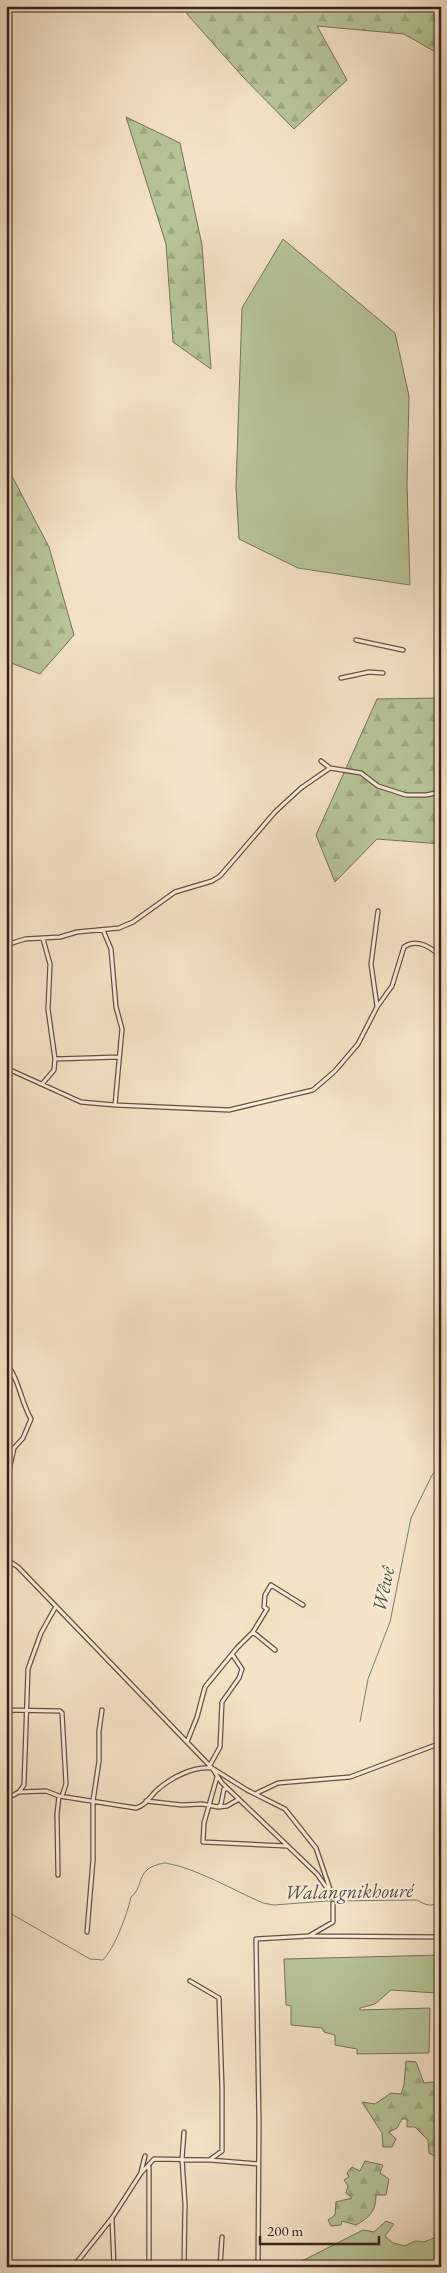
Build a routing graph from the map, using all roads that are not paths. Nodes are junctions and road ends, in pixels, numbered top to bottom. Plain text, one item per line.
1 (356, 640) dead end
2 (403, 650) dead end
3 (383, 674) dead end
4 (341, 678) dead end
5 (321, 761) dead end
6 (330, 768) junction
7 (441, 792) edge
8 (378, 911) dead end
9 (104, 930) junction
10 (43, 939) junction
11 (6, 946) edge
12 (441, 956) edge
13 (377, 1007) junction
14 (119, 1057) junction
15 (55, 1059) junction
16 (6, 1068) edge
17 (43, 1083) junction
18 (115, 1105) junction
19 (6, 1368) edge
20 (6, 1484) edge
21 (6, 1559) edge
22 (303, 1605) dead end
23 (55, 1608) junction
24 (252, 1632) junction
25 (275, 1650) dead end
26 (232, 1654) junction
27 (6, 1710) edge
28 (102, 1710) dead end
29 (26, 1712) junction
30 (187, 1742) junction
31 (441, 1743) edge
32 (211, 1766) junction
33 (217, 1776) junction
34 (228, 1789) junction
35 (19, 1792) junction
36 (256, 1794) junction
37 (60, 1796) junction
38 (6, 1799) edge
39 (239, 1799) junction
40 (93, 1801) junction
41 (146, 1801) junction
42 (208, 1806) junction
43 (218, 1806) junction
44 (287, 1846) junction
45 (58, 1874) dead end
46 (333, 1903) dead end
47 (87, 1932) dead end
48 (309, 1936) junction
49 (441, 1937) edge
50 (190, 1980) dead end
51 (184, 2132) dead end
52 (145, 2156) dead end
53 (182, 2159) junction
54 (210, 2160) junction
55 (259, 2164) junction
56 (148, 2166) junction
57 (141, 2173) junction
58 (112, 2218) junction
59 (222, 2236) dead end
60 (74, 2266) edge
61 (114, 2267) edge
62 (149, 2267) edge
63 (184, 2267) edge
64 (220, 2267) edge
65 (258, 2267) edge

1 - 2 street
3 - 4 street
5 - 6 street
6 - 7 street
6 - 9 street
8 - 13 street
9 - 10 street
9 - 14 street
10 - 11 street
10 - 15 street
12 - 13 street
13 - 18 street
14 - 15 street
14 - 18 street
15 - 17 street
16 - 17 street
17 - 18 street
19 - 20 street
21 - 23 street
22 - 24 street
23 - 29 street
23 - 30 street
24 - 25 street
24 - 26 street
26 - 30 street
26 - 32 street
27 - 29 street
28 - 40 street
29 - 35 street
29 - 37 street
30 - 32 street
31 - 36 street
32 - 33 street
32 - 36 street
32 - 41 street
33 - 34 street
33 - 42 street
34 - 39 street
34 - 43 street
35 - 37 street
35 - 38 street
36 - 44 street
37 - 40 street
37 - 45 street
39 - 43 street
39 - 44 street
40 - 41 street
40 - 47 street
41 - 42 street
42 - 43 street
42 - 44 street
46 - 48 street
48 - 49 street
48 - 55 street
50 - 54 street
51 - 53 street
52 - 57 street
53 - 54 street
53 - 56 street
53 - 63 street
54 - 55 street
55 - 65 street
56 - 57 street
56 - 62 street
57 - 58 street
58 - 60 street
58 - 61 street
59 - 64 street

